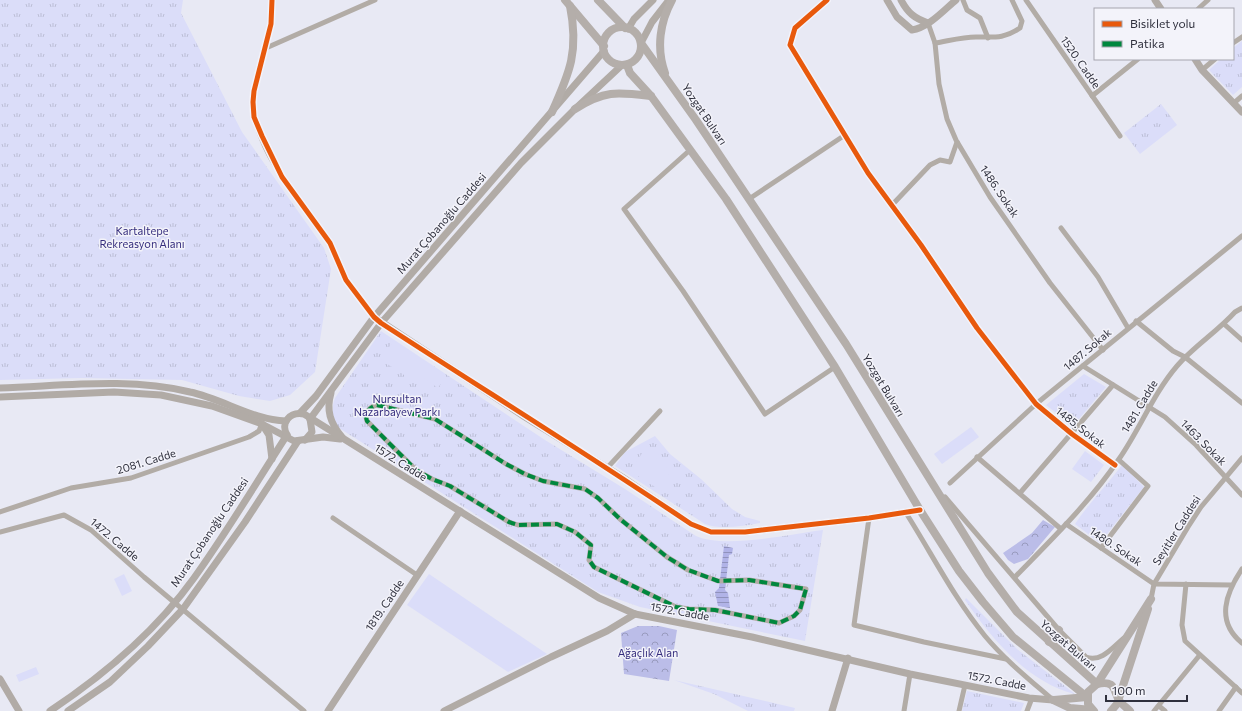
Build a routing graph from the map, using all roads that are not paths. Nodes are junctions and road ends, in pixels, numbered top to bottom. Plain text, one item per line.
1 (272, 0) edge
2 (376, 0) edge
3 (598, 0) edge
4 (653, 0) edge
5 (670, 0) edge
6 (827, 0) edge
7 (887, 0) edge
8 (901, 0) edge
9 (956, 0) edge
10 (963, 0) edge
11 (1012, 0) edge
12 (1026, 0) edge
13 (1208, 0) edge
14 (568, 3) edge
15 (1199, 8) edge
16 (928, 23) junction
17 (626, 28) junction
18 (988, 38) junction
19 (935, 42) junction
20 (641, 43) junction
21 (266, 48) junction
22 (604, 48) junction
23 (1137, 60) edge
24 (1196, 60) edge
25 (1214, 60) edge
26 (625, 65) junction
27 (1202, 70) junction
28 (667, 79) junction
29 (651, 96) junction
30 (1092, 96) junction
31 (1242, 96) edge
32 (1234, 103) junction
33 (575, 109) junction
34 (552, 112) junction
35 (1242, 112) edge
36 (845, 135) junction
37 (1120, 136) dead end
38 (957, 142) junction
39 (690, 150) junction
40 (749, 199) junction
41 (892, 205) junction
42 (1061, 228) dead end
43 (1242, 236) edge
44 (1242, 308) edge
45 (374, 317) junction
46 (1136, 321) junction
47 (381, 323) junction
48 (1224, 324) junction
49 (1128, 328) junction
50 (1242, 340) edge
51 (1103, 350) junction
52 (1186, 357) junction
53 (1083, 366) junction
54 (835, 367) junction
55 (1113, 385) junction
56 (0, 388) edge
57 (332, 389) junction
58 (0, 397) edge
59 (1242, 402) edge
60 (1036, 404) junction
61 (1148, 406) junction
62 (660, 410) dead end
63 (300, 413) junction
64 (310, 419) junction
65 (263, 421) junction
66 (286, 421) junction
67 (1072, 434) junction
68 (287, 435) junction
69 (344, 440) junction
70 (300, 441) junction
71 (977, 457) junction
72 (1242, 458) edge
73 (272, 459) junction
74 (1119, 460) junction
75 (1115, 465) junction
76 (607, 468) junction
77 (1225, 478) junction
78 (928, 479) junction
79 (950, 483) dead end
80 (1020, 493) junction
81 (1242, 495) edge
82 (920, 510) junction
83 (460, 511) junction
84 (0, 512) edge
85 (906, 512) junction
86 (333, 518) dead end
87 (869, 518) junction
88 (1066, 524) junction
89 (1061, 529) junction
90 (0, 532) edge
91 (1101, 548) junction
92 (1242, 569) edge
93 (417, 575) junction
94 (1015, 577) junction
95 (728, 582) joint
96 (1154, 584) junction
97 (1186, 584) junction
98 (1231, 585) junction
99 (1151, 599) junction
100 (174, 602) junction
101 (183, 609) junction
102 (635, 614) junction
103 (1059, 630) junction
104 (1127, 635) junction
105 (1049, 642) junction
106 (1242, 643) edge
107 (1199, 656) junction
108 (848, 658) junction
109 (1006, 659) junction
110 (910, 674) junction
111 (0, 678) edge
112 (1097, 684) junction
113 (965, 685) junction
114 (1236, 687) junction
115 (1242, 693) edge
116 (1087, 697) junction
117 (1032, 698) junction
118 (1118, 699) junction
119 (1053, 700) junction
120 (1159, 706) junction
121 (1093, 710) edge
122 (19, 711) edge
123 (50, 711) edge
124 (68, 711) edge
125 (304, 711) edge
126 (328, 711) edge
127 (444, 711) edge
128 (832, 711) edge
129 (904, 711) edge
130 (959, 711) edge
131 (1027, 711) edge
132 (1111, 711) edge
133 (1130, 711) edge
134 (1154, 711) edge
135 (1165, 711) edge
136 (1219, 711) edge

1 - 21 street
2 - 21 street
3 - 17 main road
4 - 17 main road
5 - 20 main road
5 - 28 main road
6 - 36 street, 1485. Sokak
7 - 16 main road
8 - 16 main road
9 - 16 main road
10 - 18 street
11 - 18 street
12 - 30 street, 1520. Cadde
13 - 15 street
14 - 22 main road
14 - 34 main road
16 - 19 street, 1486. Sokak
17 - 20 main road
17 - 22 main road
18 - 19 street
19 - 38 street, 1486. Sokak
20 - 26 main road
20 - 28 main road, Yozgat Bulvarı
21 - 45 street
22 - 26 main road
22 - 34 main road, Murat Çobanoğlu Caddesi
23 - 30 street
24 - 27 main road
25 - 27 street
26 - 29 main road
26 - 33 main road, Murat Çobanoğlu Caddesi
27 - 32 main road
28 - 40 main road, Yozgat Bulvarı
29 - 33 main road
29 - 39 main road
30 - 37 street, 1520. Cadde
31 - 32 street
32 - 35 main road
33 - 47 main road, Murat Çobanoğlu Caddesi
34 - 45 main road, Murat Çobanoğlu Caddesi
36 - 40 street
36 - 41 street, 1485. Sokak
38 - 41 street
38 - 51 street, 1486. Sokak
39 - 54 main road
39 - 54 street
40 - 78 main road, Yozgat Bulvarı
41 - 60 street, 1485. Sokak
42 - 49 street
43 - 46 street, 1487. Sokak
44 - 48 street, 1481. Cadde
45 - 47 main road
45 - 63 main road, Murat Çobanoğlu Caddesi
46 - 49 street, 1487. Sokak
46 - 52 street
47 - 57 main road, Murat Çobanoğlu Caddesi
47 - 76 main road
48 - 50 street
48 - 52 street, 1481. Cadde
49 - 51 street, 1487. Sokak
51 - 53 street, 1487. Sokak
52 - 59 street
52 - 61 street, 1481. Cadde
53 - 55 street
53 - 60 street, 1487. Sokak
54 - 82 main road
55 - 61 street
55 - 67 street
56 - 65 main road
57 - 64 main road, Murat Çobanoğlu Caddesi
57 - 69 main road
58 - 65 main road
60 - 67 street, 1485. Sokak
60 - 71 street, 1487. Sokak
61 - 74 street, 1481. Cadde
61 - 77 street, 1463. Sokak
62 - 76 street
63 - 64 main road
63 - 66 main road
64 - 69 main road, 1572. Cadde
64 - 70 main road
65 - 66 main road
65 - 68 main road
65 - 73 main road
65 - 84 street, 2081. Cadde
66 - 68 main road
67 - 75 street, 1485. Sokak
67 - 80 street
68 - 70 main road
68 - 73 main road, Murat Çobanoğlu Caddesi
69 - 70 main road
69 - 83 main road, 1572. Cadde
70 - 101 main road, Murat Çobanoğlu Caddesi
71 - 79 street, 1487. Sokak
71 - 80 street
72 - 77 street, Seyitler Caddesi
73 - 100 main road, Murat Çobanoğlu Caddesi
74 - 75 street, 1481. Cadde
74 - 91 street
75 - 88 street, 1481. Cadde
76 - 87 main road
77 - 81 street, 1463. Sokak
77 - 96 street, Seyitler Caddesi
78 - 94 street
78 - 105 main road, Yozgat Bulvarı
80 - 89 street
82 - 85 main road
82 - 116 main road
83 - 93 main road, 1819. Cadde
83 - 102 main road, 1572. Cadde
85 - 87 main road
85 - 109 street
86 - 93 street
87 - 109 street
88 - 89 street, 1481. Cadde
88 - 91 street, 1480. Sokak
89 - 94 street, 1481. Cadde
90 - 100 street, 1472. Cadde
91 - 96 street, 1480. Sokak
92 - 98 street
93 - 126 main road, 1819. Cadde
94 - 103 street
95 - 95 street
96 - 97 street
96 - 99 street, Seyitler Caddesi
97 - 98 street
97 - 107 street
98 - 106 street
99 - 104 main road
99 - 118 main road
100 - 101 street, 1472. Cadde
100 - 123 main road, Murat Çobanoğlu Caddesi
101 - 124 main road, Murat Çobanoğlu Caddesi
101 - 125 street, 1472. Cadde
102 - 108 main road, 1572. Cadde
102 - 127 main road
103 - 104 street
103 - 105 main road
104 - 112 main road
105 - 112 main road, Yozgat Bulvarı
107 - 114 street
107 - 120 street
108 - 110 main road, 1572. Cadde
108 - 128 main road
109 - 119 street
110 - 113 main road, 1572. Cadde
110 - 129 street
111 - 122 main road
112 - 116 main road
112 - 118 main road, Yozgat Bulvarı
113 - 117 main road, 1572. Cadde
113 - 130 street
114 - 115 street
114 - 136 street
116 - 119 main road
116 - 121 main road
117 - 119 main road, 1572. Cadde
117 - 131 street
118 - 132 main road
118 - 133 main road, Yozgat Bulvarı
119 - 121 main road
120 - 134 street
120 - 135 street

